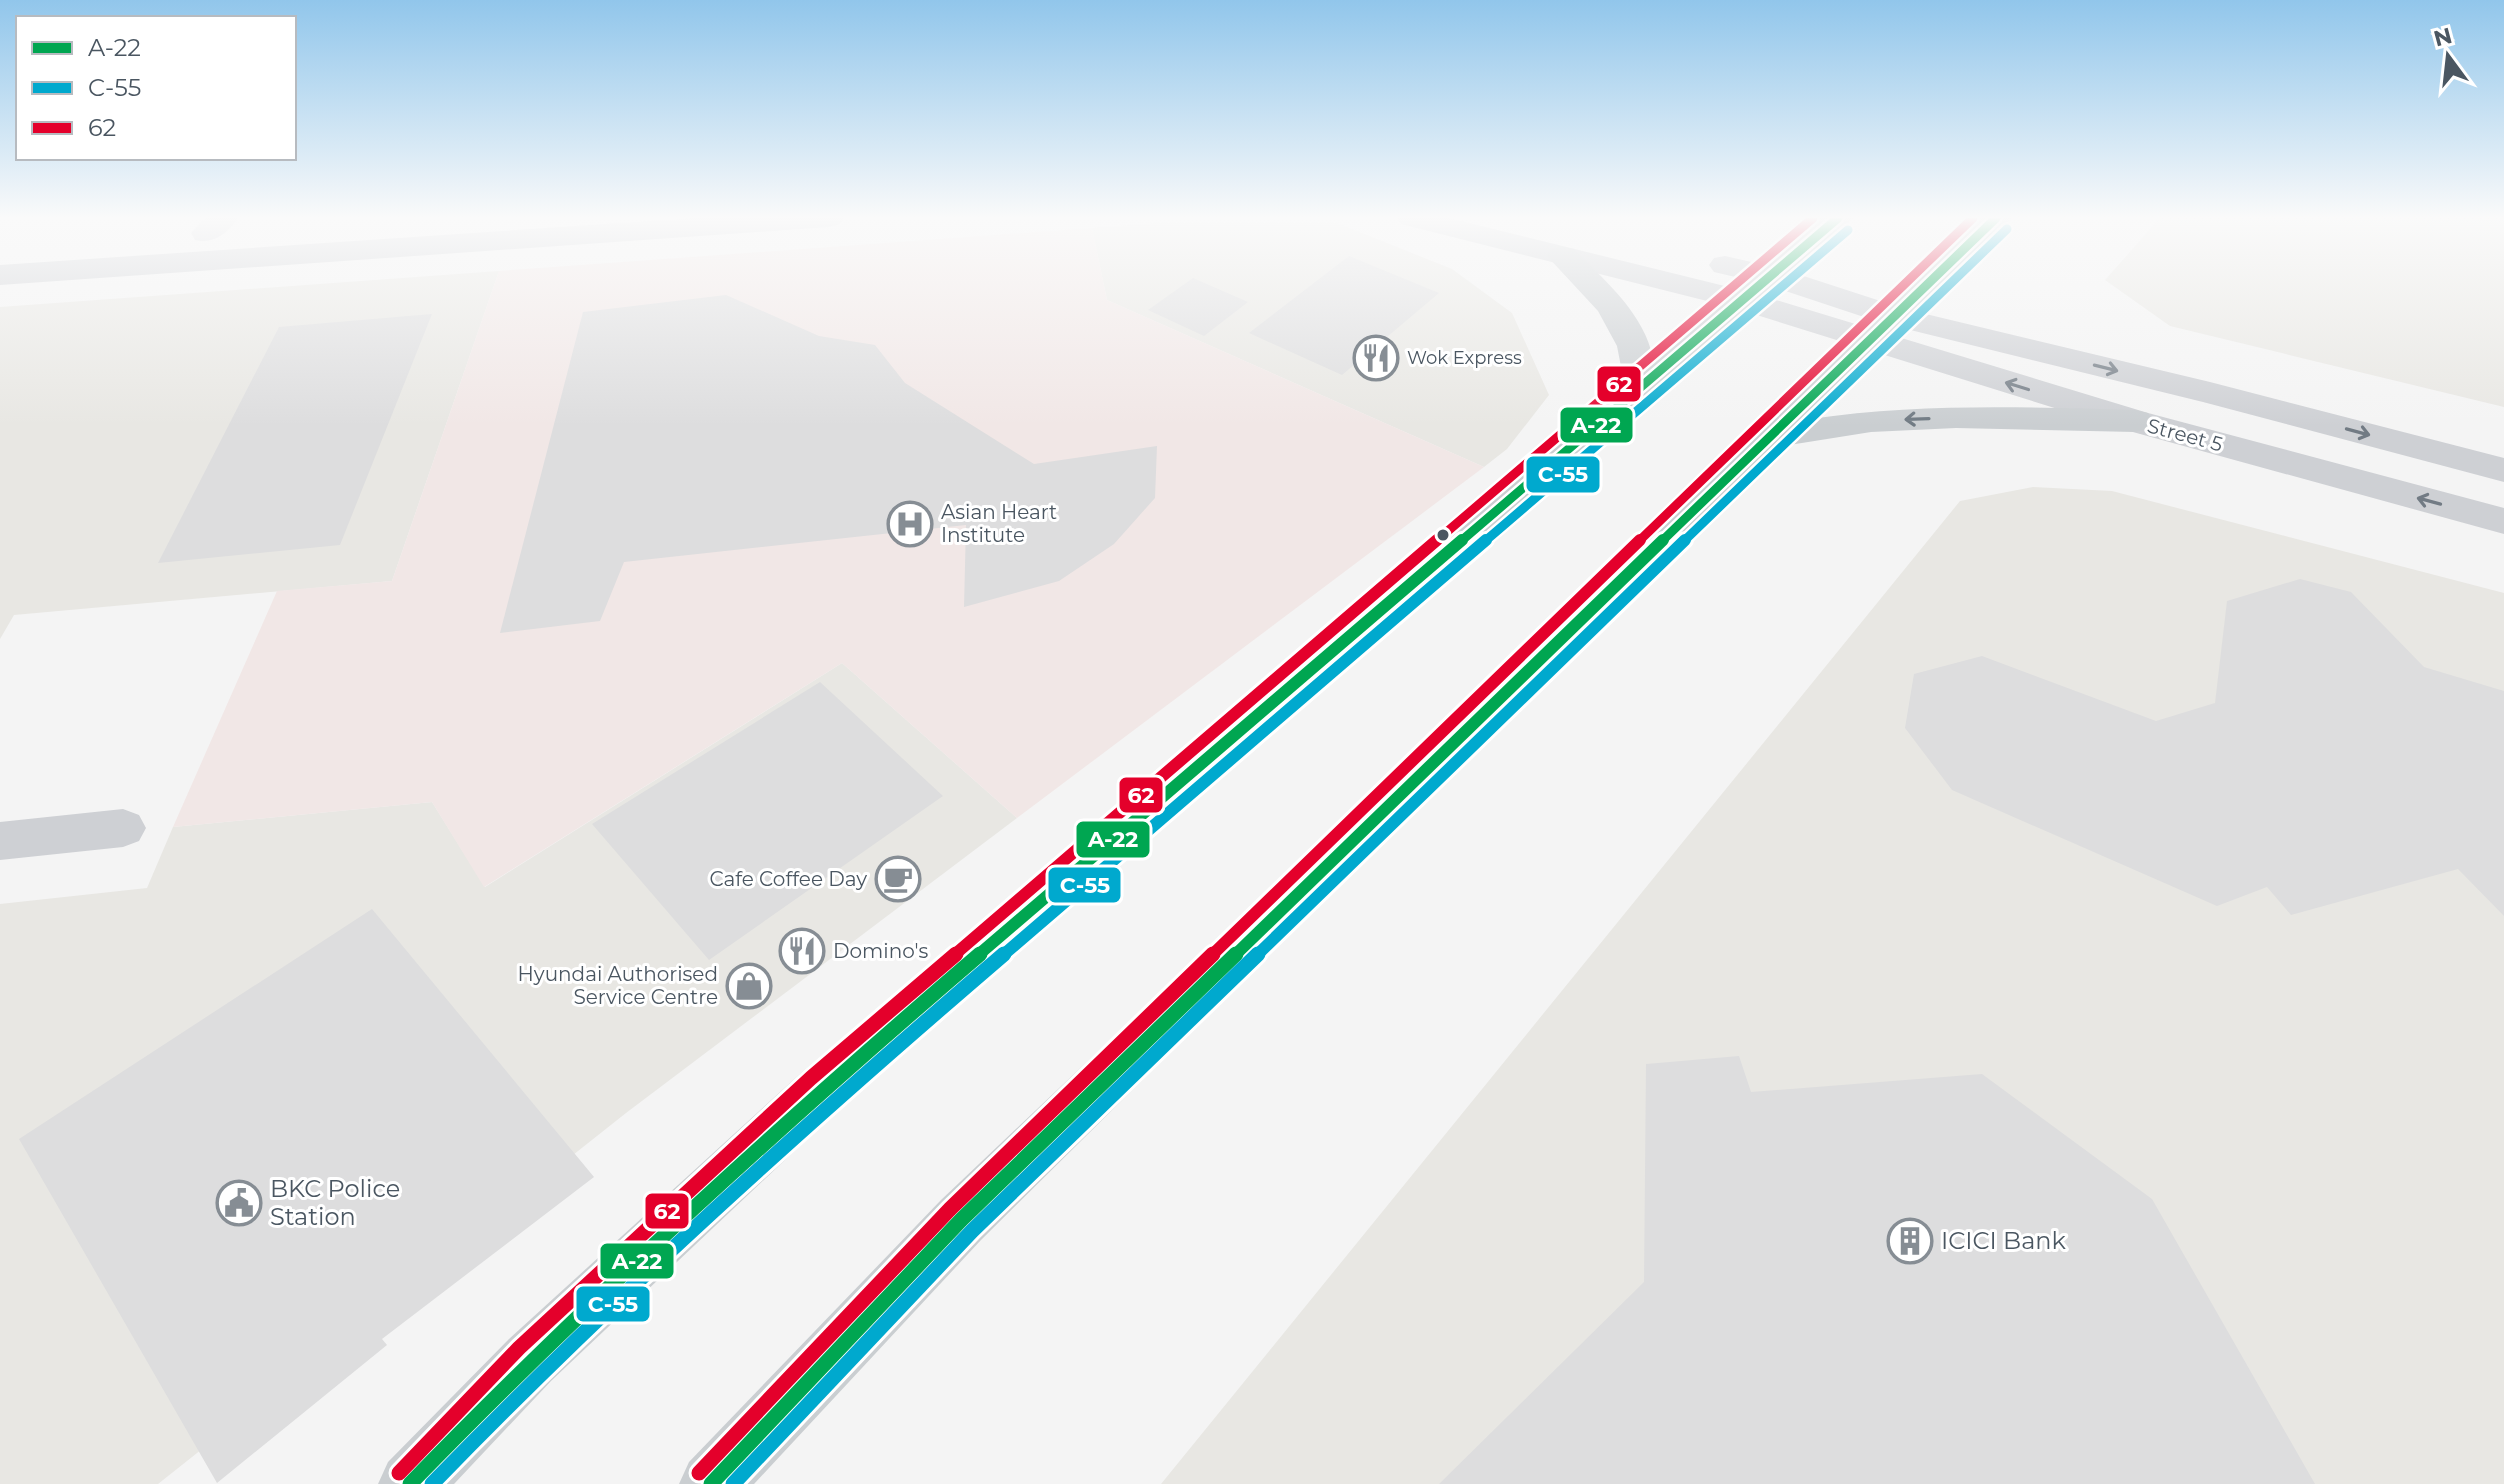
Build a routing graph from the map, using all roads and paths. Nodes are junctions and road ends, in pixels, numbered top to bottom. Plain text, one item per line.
1 (1591, 287) edge
2 (1751, 287) edge
3 (1924, 287) edge
4 (1756, 288) junction
5 (1881, 329) junction
6 (1642, 387) junction
7 (2135, 421) junction
8 (1771, 436) junction
9 (2504, 470) edge
10 (2504, 521) edge
11 (123, 828) dead end
12 (0, 841) edge
13 (410, 1484) edge
14 (711, 1484) edge

1 - 6 main road
2 - 4 street
3 - 5 main road
4 - 5 street
4 - 6 main road
7 -> 5 street, Street 5
5 - 8 main road
5 -> 9 street
6 - 13 main road
7 -> 8 main road
10 -> 7 street, Street 5
8 - 14 main road
11 - 12 street

